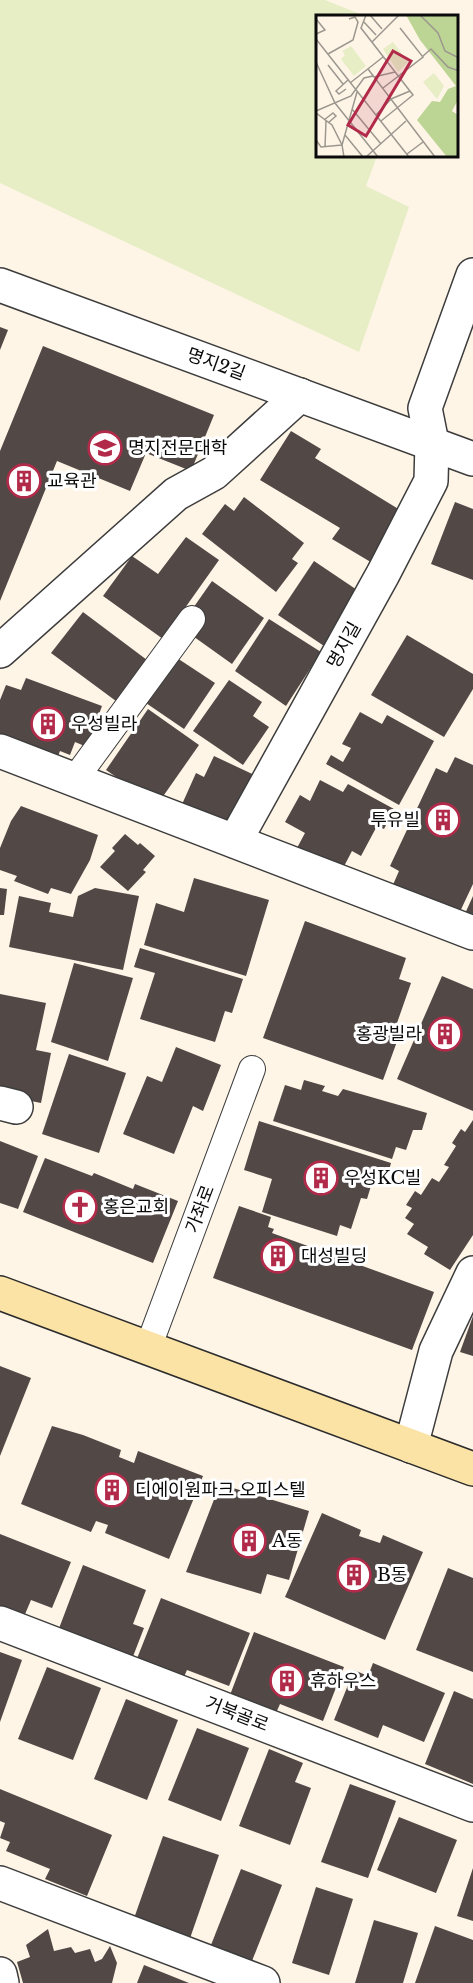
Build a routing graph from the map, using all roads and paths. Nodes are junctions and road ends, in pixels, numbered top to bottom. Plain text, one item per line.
1 (473, 276) edge
2 (0, 285) edge
3 (300, 395) junction
4 (432, 443) junction
5 (473, 459) edge
6 (192, 619) dead end
7 (0, 651) edge
8 (0, 751) edge
9 (75, 779) junction
10 (235, 841) junction
11 (473, 933) edge
12 (252, 1070) dead end
13 (473, 1273) edge
14 (0, 1293) edge
15 (148, 1348) junction
16 (411, 1446) junction
17 (473, 1469) edge
18 (0, 1623) edge
19 (473, 1805) edge
20 (0, 1883) edge
21 (0, 1974) edge
22 (2, 1983) edge
23 (263, 1983) edge

1 - 4 street
2 - 3 street, 명지2길
3 - 4 street, 명지2길
3 - 7 street
4 - 5 street, 명지2길
4 - 10 street, 명지길
6 - 9 lane
8 - 9 street
9 - 10 street
10 - 11 street
12 - 15 lane, 가좌로
13 - 16 street
14 - 15 main road
15 - 16 main road
16 - 17 main road
18 - 19 street, 거북골로
20 - 23 street
21 - 22 street

